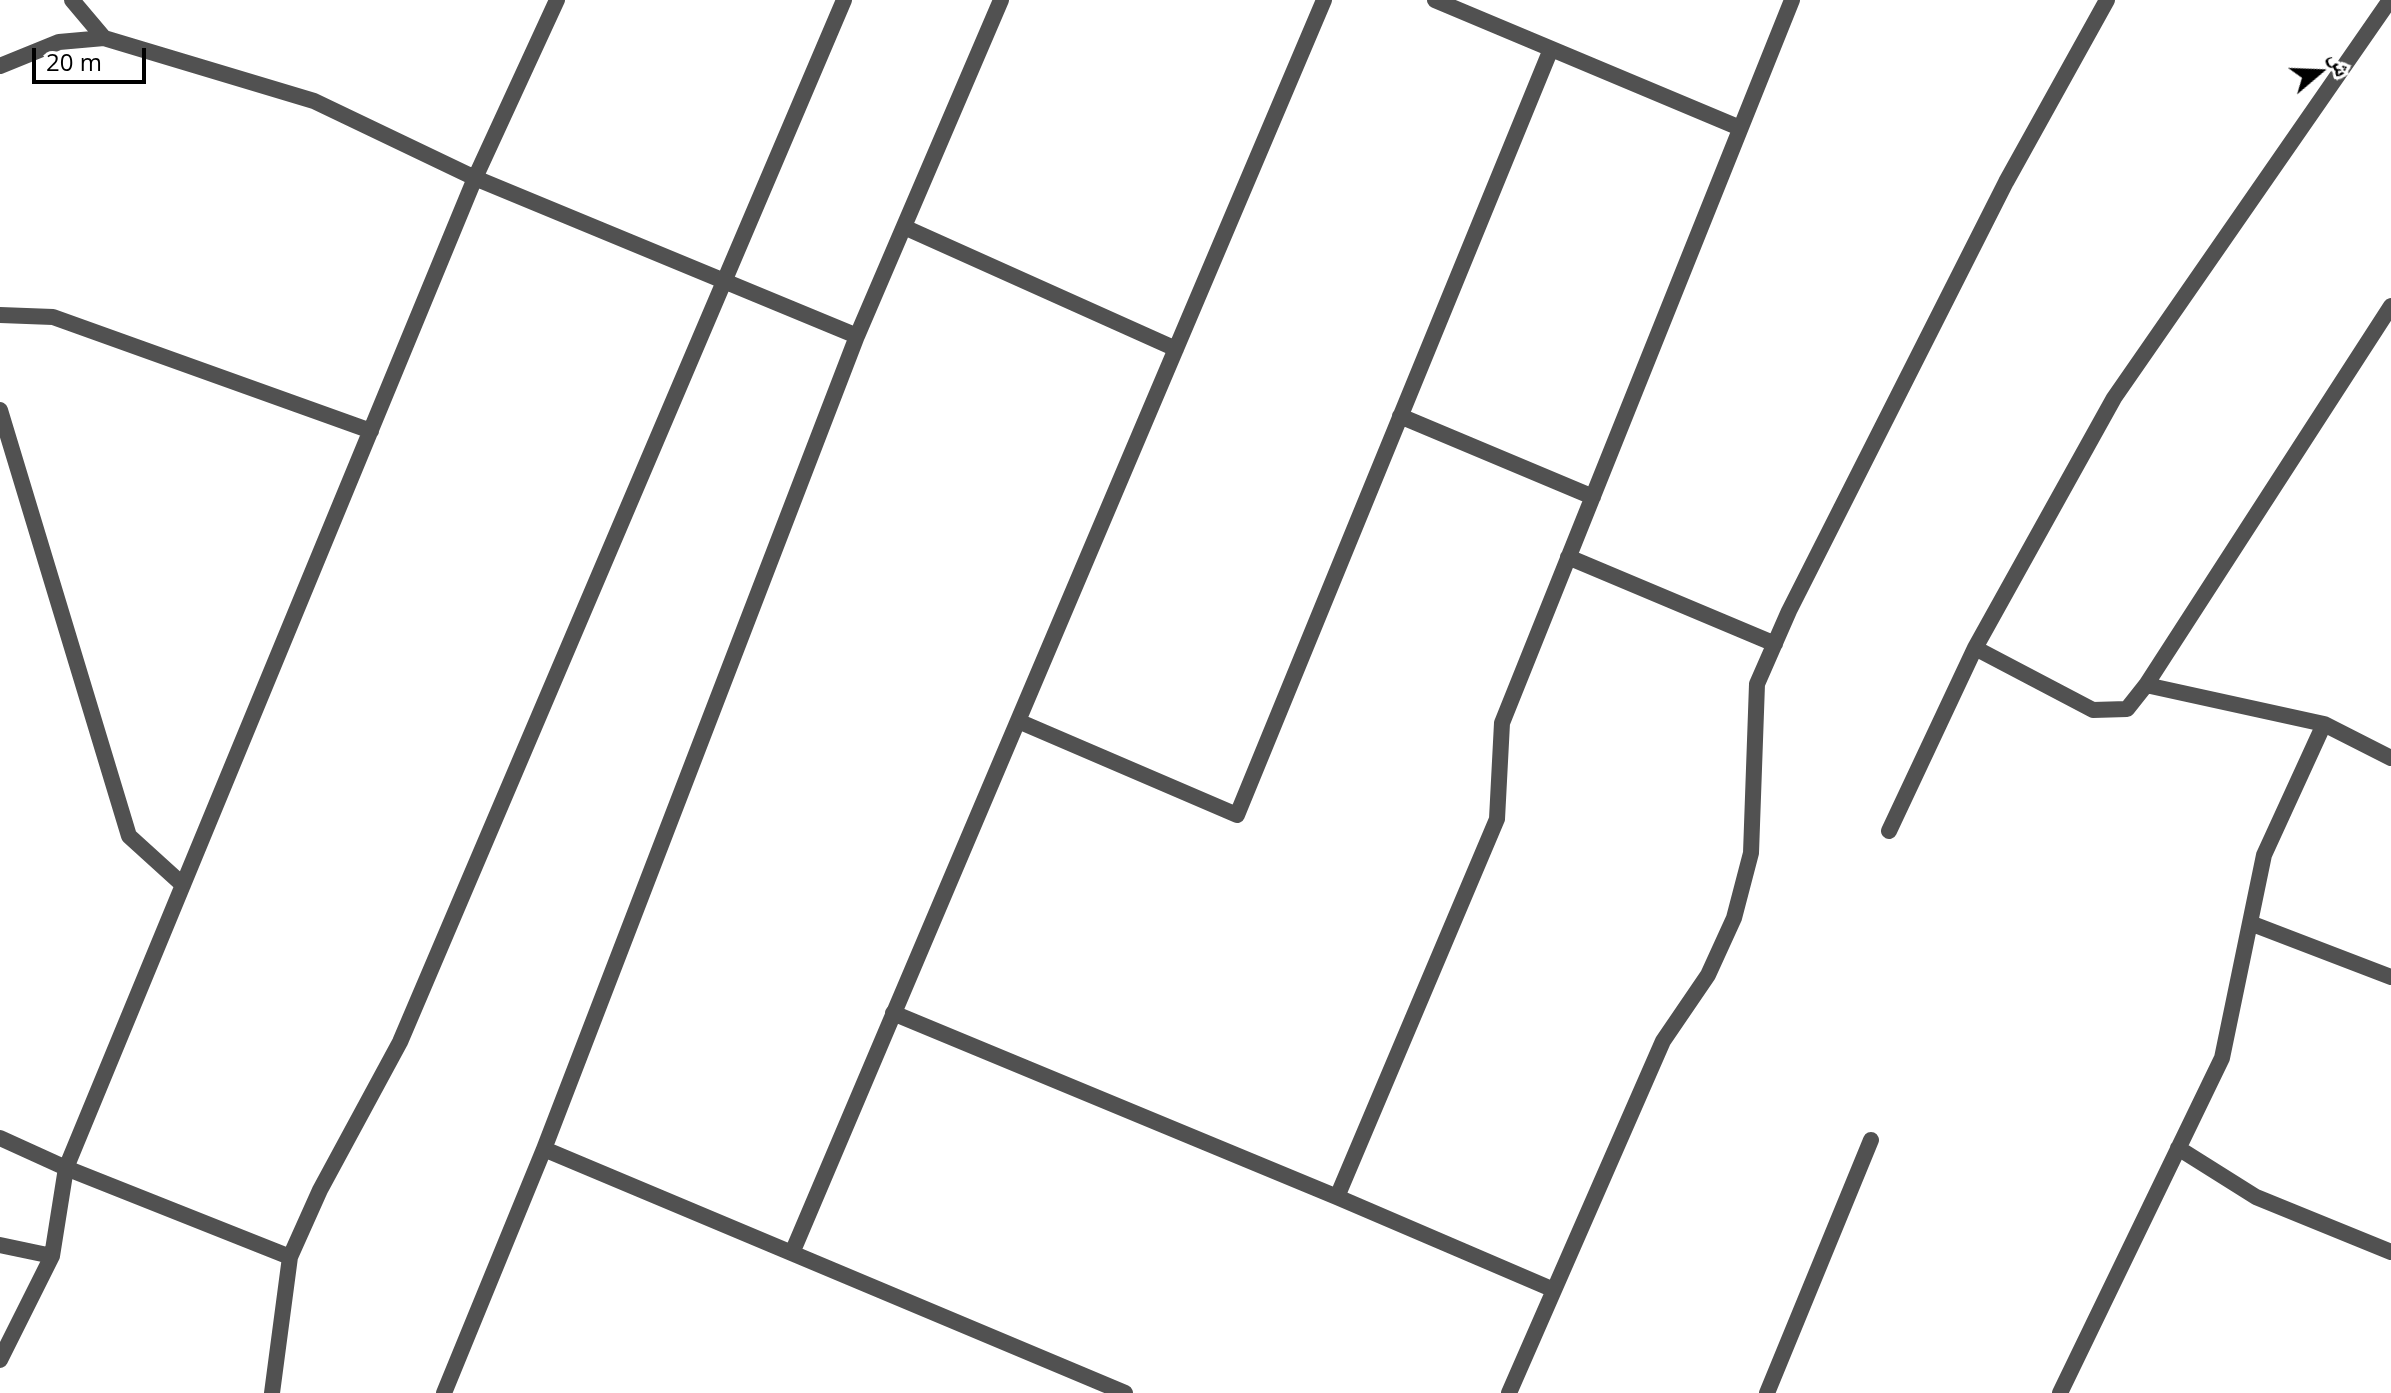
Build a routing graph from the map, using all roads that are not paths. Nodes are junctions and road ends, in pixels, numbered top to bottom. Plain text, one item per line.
1 (72, 0) edge
2 (557, 0) edge
3 (844, 0) edge
4 (1001, 0) edge
5 (1324, 0) edge
6 (1435, 0) edge
7 (1792, 0) edge
8 (2390, 0) edge
9 (2101, 2) edge
10 (104, 38) junction
11 (1551, 49) junction
12 (0, 66) edge
13 (1740, 128) junction
14 (475, 178) junction
15 (904, 227) junction
16 (725, 281) junction
17 (2391, 306) edge
18 (0, 315) edge
19 (857, 336) junction
20 (1176, 349) junction
21 (0, 410) edge
22 (1400, 416) junction
23 (371, 431) junction
24 (1593, 497) junction
25 (1568, 557) junction
26 (1775, 644) junction
27 (1975, 648) junction
28 (2146, 685) junction
29 (1018, 721) junction
30 (2324, 724) junction
31 (2391, 758) edge
32 (1889, 831) dead end
33 (183, 885) junction
34 (2250, 923) junction
35 (2391, 977) edge
36 (893, 1013) junction
37 (0, 1138) edge
38 (1871, 1140) dead end
39 (2178, 1148) junction
40 (544, 1149) junction
41 (66, 1168) junction
42 (1337, 1197) junction
43 (0, 1245) edge
44 (2391, 1252) edge
45 (792, 1253) junction
46 (52, 1256) junction
47 (290, 1257) junction
48 (1554, 1290) junction
49 (0, 1360) edge
50 (272, 1393) edge
51 (444, 1393) edge
52 (1125, 1393) edge
53 (1509, 1393) edge
54 (1767, 1393) edge
55 (2060, 1393) edge

1 - 10 street
2 - 14 street
3 - 16 street
4 - 15 street
5 - 20 street
6 - 11 street
7 - 13 street
8 - 27 street
9 - 26 street
10 - 12 street
10 - 14 street
11 - 13 street
11 - 22 street
13 - 24 street
14 - 16 street
14 - 23 street
15 - 19 street
15 - 20 street
16 - 19 street
16 - 47 street
17 - 28 street
18 - 23 street
19 - 40 street
20 - 29 street
21 - 33 street
22 - 24 street
22 - 29 street
23 - 33 street
24 - 25 street
25 - 26 street
25 - 42 street
26 - 48 street
27 - 28 street
27 - 32 street
28 - 30 street
29 - 36 street
30 - 31 street
30 - 34 street
33 - 41 street
34 - 35 street
34 - 39 street
36 - 42 street
36 - 45 street
37 - 41 street
38 - 54 street
39 - 44 street
39 - 55 street
40 - 45 street
40 - 51 street
41 - 46 street
41 - 47 street
42 - 48 street
43 - 46 street
45 - 52 street
46 - 49 street
47 - 50 street
48 - 53 street

